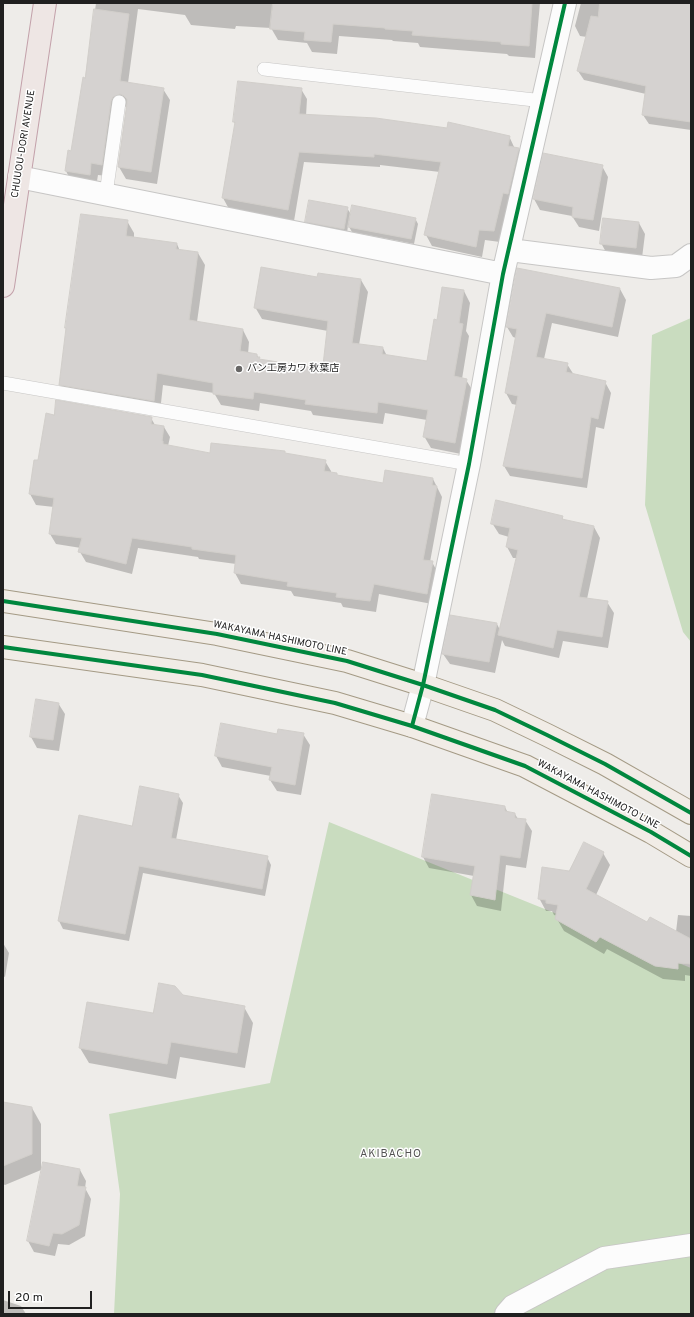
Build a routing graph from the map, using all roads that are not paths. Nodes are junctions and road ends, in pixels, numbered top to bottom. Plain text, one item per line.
1 (46, 3) edge
2 (565, 3) edge
3 (264, 70) dead end
4 (543, 101) junction
5 (119, 102) dead end
6 (19, 177) junction
7 (106, 194) junction
8 (510, 250) junction
9 (691, 255) edge
10 (503, 274) junction
11 (3, 286) edge
12 (3, 383) edge
13 (469, 464) junction
14 (3, 601) edge
15 (3, 647) edge
16 (423, 685) junction
17 (412, 726) junction
18 (691, 813) edge
19 (691, 856) edge
20 (691, 1245) edge
21 (506, 1314) edge

1 - 6 highway, CHUUOU-DORI AVENUE
2 - 4 street
3 - 4 lane
4 - 8 street
5 - 7 lane
6 - 7 street
6 - 11 highway, CHUUOU-DORI AVENUE
7 - 10 street
8 - 9 street
8 - 10 street
10 - 13 street
12 - 13 lane
13 - 16 street
14 - 16 main road, WAKAYAMA HASHIMOTO LINE
15 - 17 main road, WAKAYAMA HASHIMOTO LINE
16 - 17 street
16 - 18 main road, WAKAYAMA HASHIMOTO LINE
17 - 19 main road, WAKAYAMA HASHIMOTO LINE
20 - 21 street

